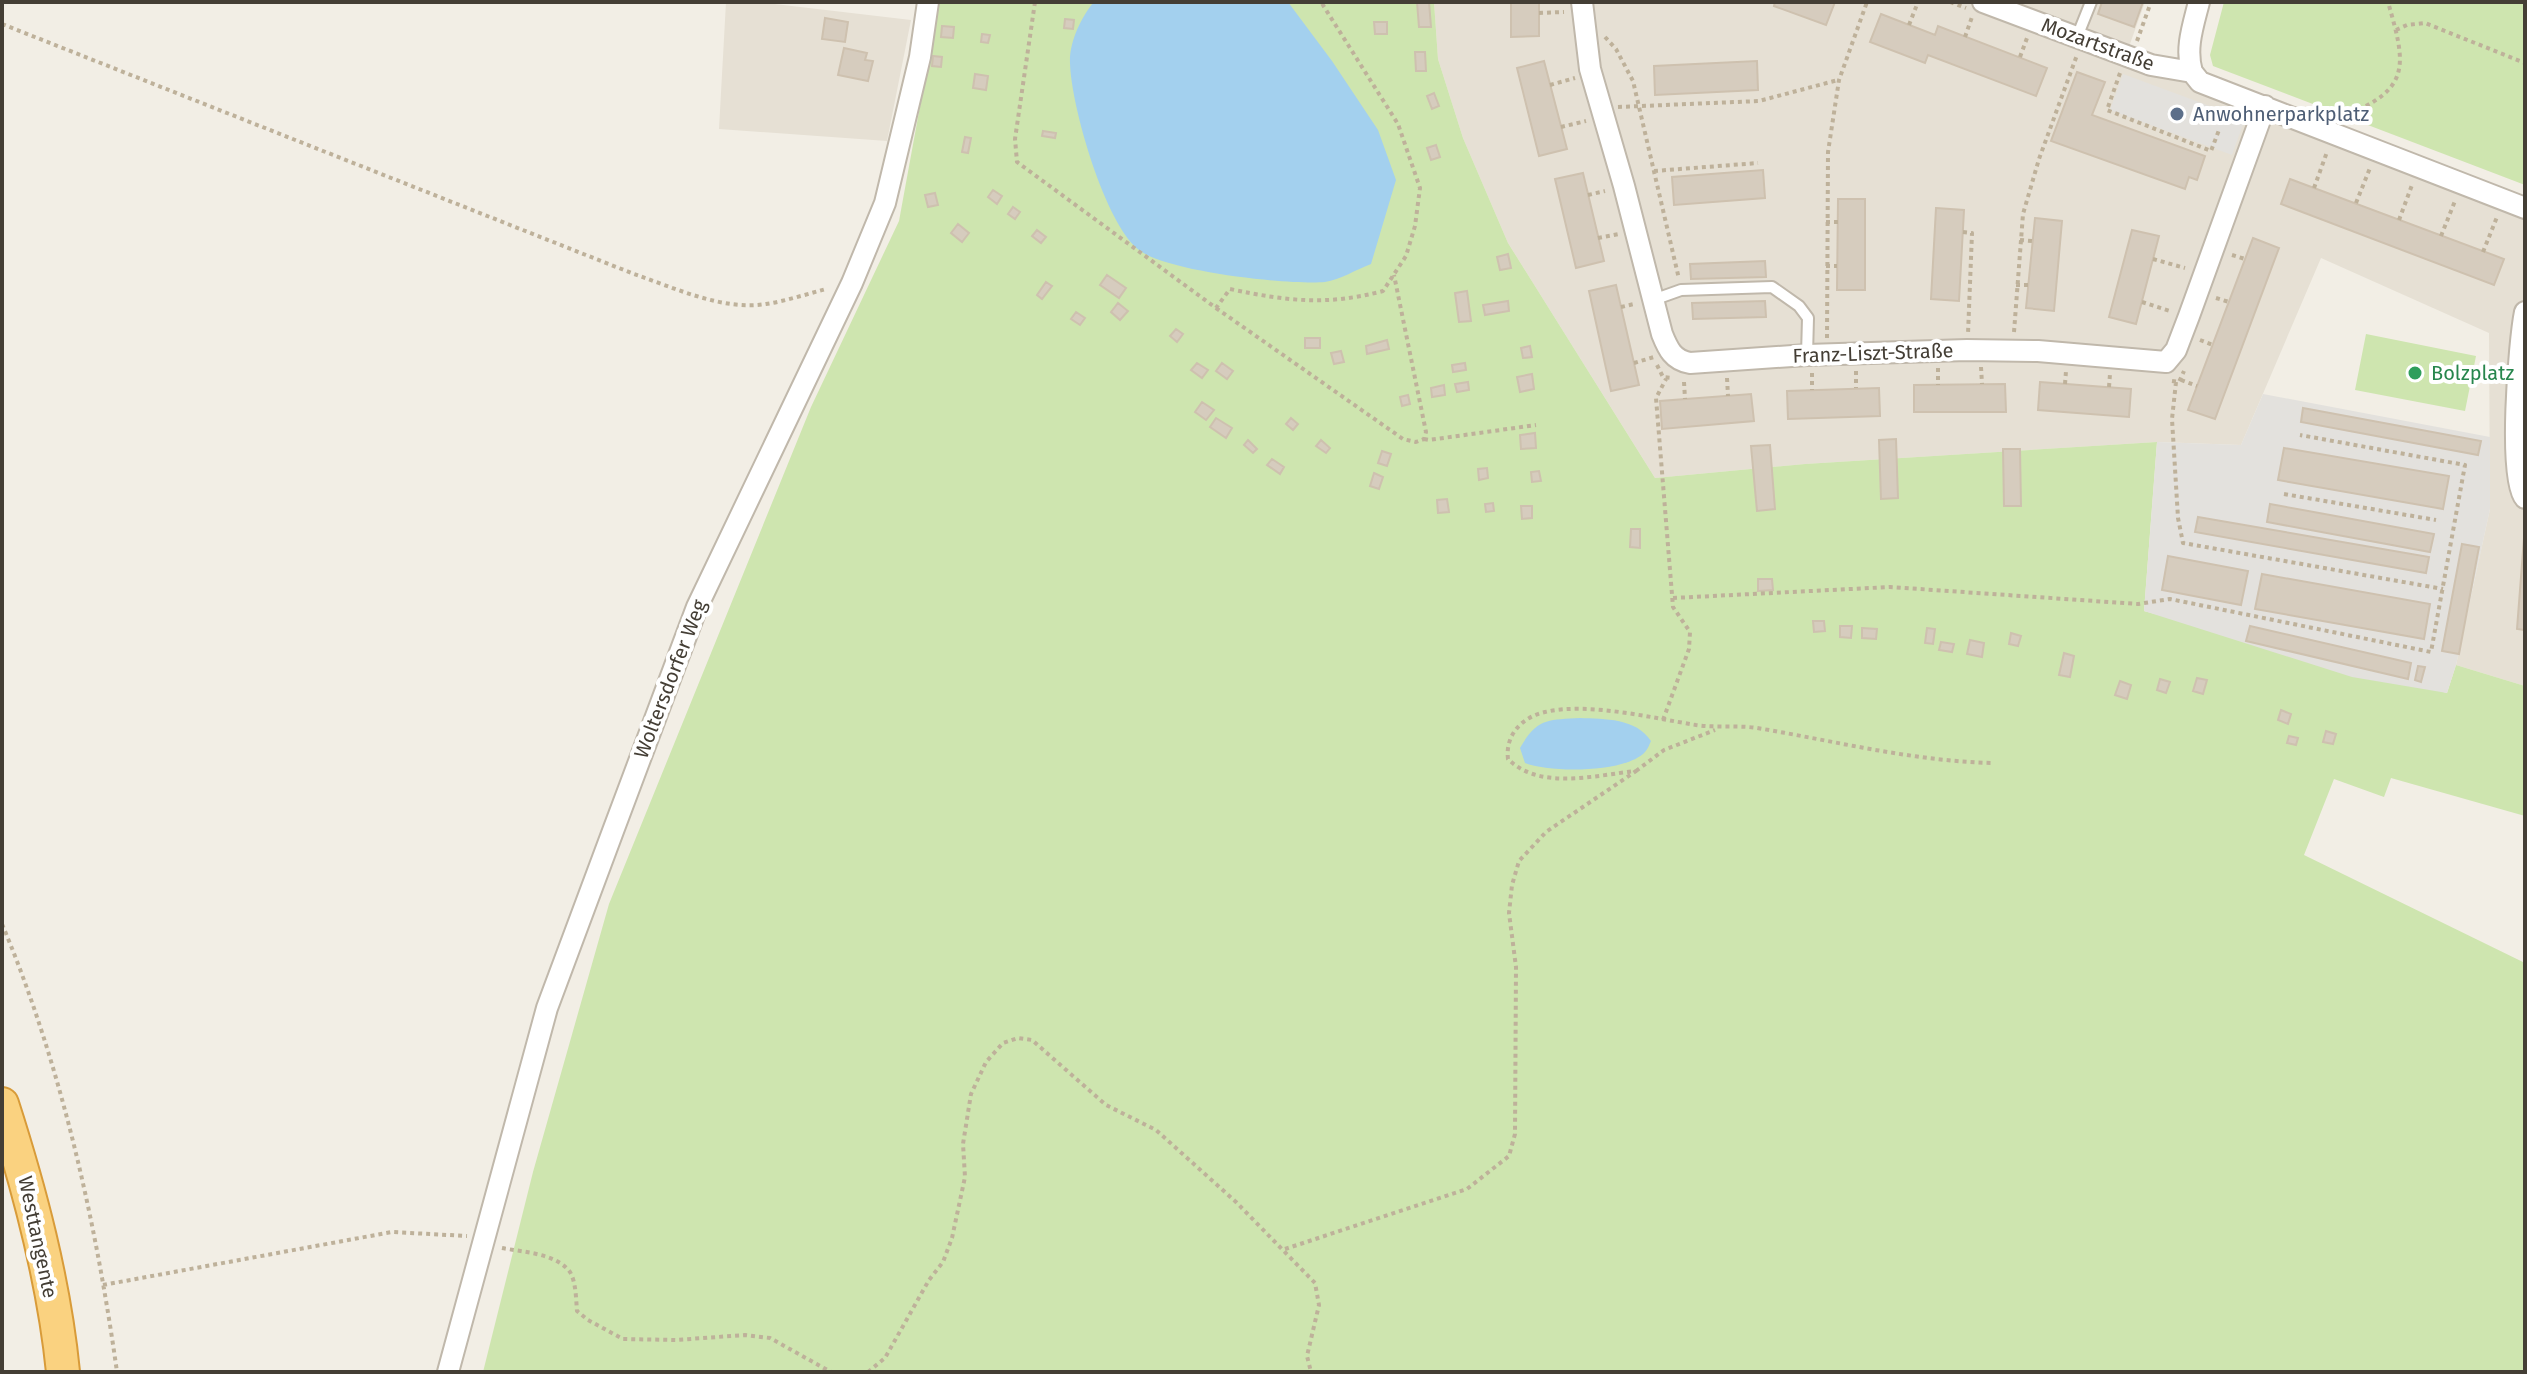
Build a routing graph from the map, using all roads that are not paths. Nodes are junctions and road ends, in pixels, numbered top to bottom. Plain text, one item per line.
1 (928, 2) edge
2 (2091, 2) edge
3 (2199, 2) edge
4 (1978, 7) edge
5 (1579, 10) edge
6 (2078, 44) junction
7 (2192, 72) junction
8 (2265, 106) junction
9 (2525, 208) edge
10 (1646, 301) junction
11 (2525, 312) edge
12 (1811, 361) junction
13 (2525, 498) edge
14 (2, 1104) edge
15 (63, 1372) edge
16 (448, 1372) edge

1 - 16 street, Woltersdorfer Weg
2 - 6 lane
3 - 7 street
4 - 6 street, Mozartstraße
5 - 10 street, Franz-Liszt-Straße
6 - 7 street, Mozartstraße
7 - 8 street, Mozartstraße
8 - 9 street, Mozartstraße
8 - 12 street, Franz-Liszt-Straße
10 - 12 street, Franz-Liszt-Straße
10 - 12 lane
11 - 13 street
14 - 15 highway, Westtangente

